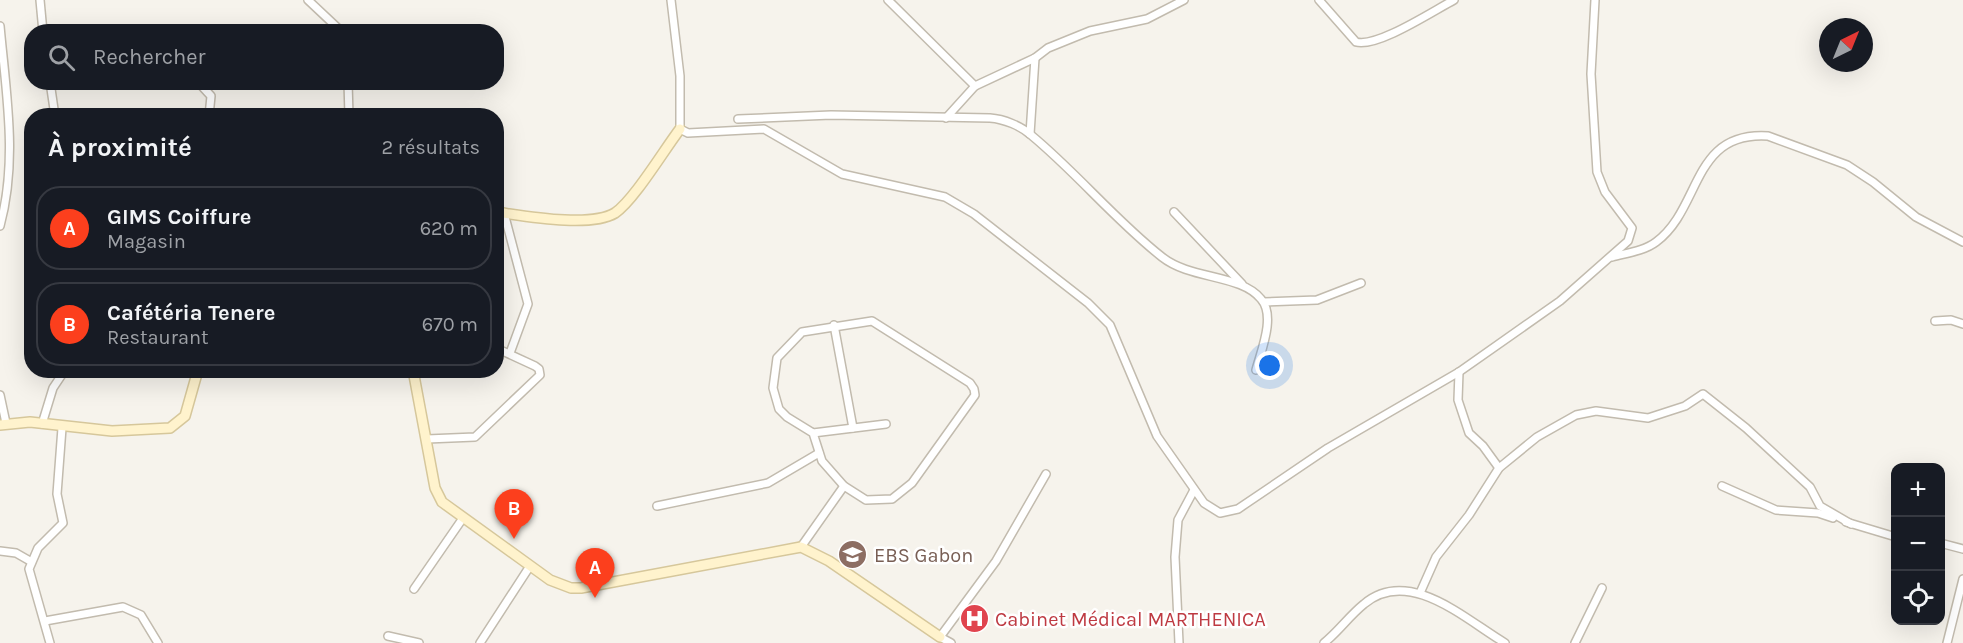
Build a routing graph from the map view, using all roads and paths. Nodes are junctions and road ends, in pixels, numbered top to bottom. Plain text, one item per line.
1 (40, 0) edge
2 (308, 0) edge
3 (671, 0) edge
4 (888, 0) edge
5 (1184, 0) edge
6 (1319, 0) edge
7 (1454, 0) edge
8 (1595, 0) edge
9 (43, 24) edge
10 (334, 24) edge
11 (0, 26) edge
12 (1035, 58) junction
13 (975, 86) junction
14 (51, 90) edge
15 (205, 90) edge
16 (348, 90) edge
17 (54, 108) edge
18 (210, 108) edge
19 (349, 108) edge
20 (946, 118) junction
21 (738, 119) dead end
22 (680, 129) junction
23 (1030, 134) junction
24 (1174, 212) dead end
25 (504, 213) edge
26 (0, 226) edge
27 (504, 226) edge
28 (1963, 242) edge
29 (1612, 257) junction
30 (1361, 283) dead end
31 (1243, 285) junction
32 (1264, 302) junction
33 (1935, 321) dead end
34 (1963, 324) edge
35 (834, 325) junction
36 (504, 351) edge
37 (510, 353) junction
38 (1256, 370) dead end
39 (1459, 372) junction
40 (60, 378) edge
41 (196, 378) edge
42 (415, 378) edge
43 (0, 395) edge
44 (3, 424) edge
45 (42, 424) junction
46 (886, 424) dead end
47 (62, 428) junction
48 (853, 428) junction
49 (813, 433) junction
50 (427, 439) junction
51 (819, 453) junction
52 (1499, 468) junction
53 (1046, 474) dead end
54 (844, 486) junction
55 (1722, 486) dead end
56 (1194, 490) junction
57 (657, 506) dead end
58 (464, 518) junction
59 (1851, 524) junction
60 (1891, 536) edge
61 (1945, 544) edge
62 (801, 547) junction
63 (1963, 549) edge
64 (0, 551) edge
65 (30, 561) junction
66 (530, 566) junction
67 (1963, 579) edge
68 (1602, 588) dead end
69 (414, 589) dead end
70 (1420, 593) junction
71 (45, 621) junction
72 (388, 636) dead end
73 (940, 637) junction
74 (50, 643) edge
75 (158, 643) edge
76 (419, 643) edge
77 (480, 643) edge
78 (951, 643) edge
79 (1179, 643) edge
80 (1324, 643) edge
81 (1505, 643) edge
82 (1575, 643) edge
83 (1947, 643) edge

1 - 9 street
2 - 10 street
3 - 22 street
4 - 13 street
5 - 12 street
6 - 7 street
8 - 29 street
11 - 26 street
12 - 13 street
12 - 23 street
13 - 20 street
14 - 17 street
15 - 18 street
16 - 19 street
20 - 21 street
20 - 23 street
22 - 25 street
22 - 56 street
23 - 31 street
24 - 31 street
27 - 37 street
28 - 29 street
29 - 39 street
30 - 32 street
31 - 32 street
32 - 38 street
33 - 34 street
35 - 48 street
35 - 49 street
35 - 54 street
36 - 37 street
37 - 50 street
39 - 52 street
39 - 56 street
40 - 45 street
41 - 47 street
42 - 50 street
43 - 44 street
44 - 45 street
45 - 47 street
46 - 48 street
47 - 65 street
48 - 49 street
49 - 51 street
50 - 58 street
51 - 54 street
51 - 57 street
52 - 59 street
52 - 70 street
53 - 73 street
54 - 62 street
55 - 59 street
56 - 79 street
58 - 66 street
58 - 69 street
59 - 60 street
61 - 63 street
62 - 66 street
62 - 73 street
64 - 65 street
65 - 71 street
66 - 77 street
67 - 83 street
68 - 82 street
70 - 80 street
70 - 81 street
71 - 74 street
71 - 75 street
72 - 76 street
73 - 78 street

